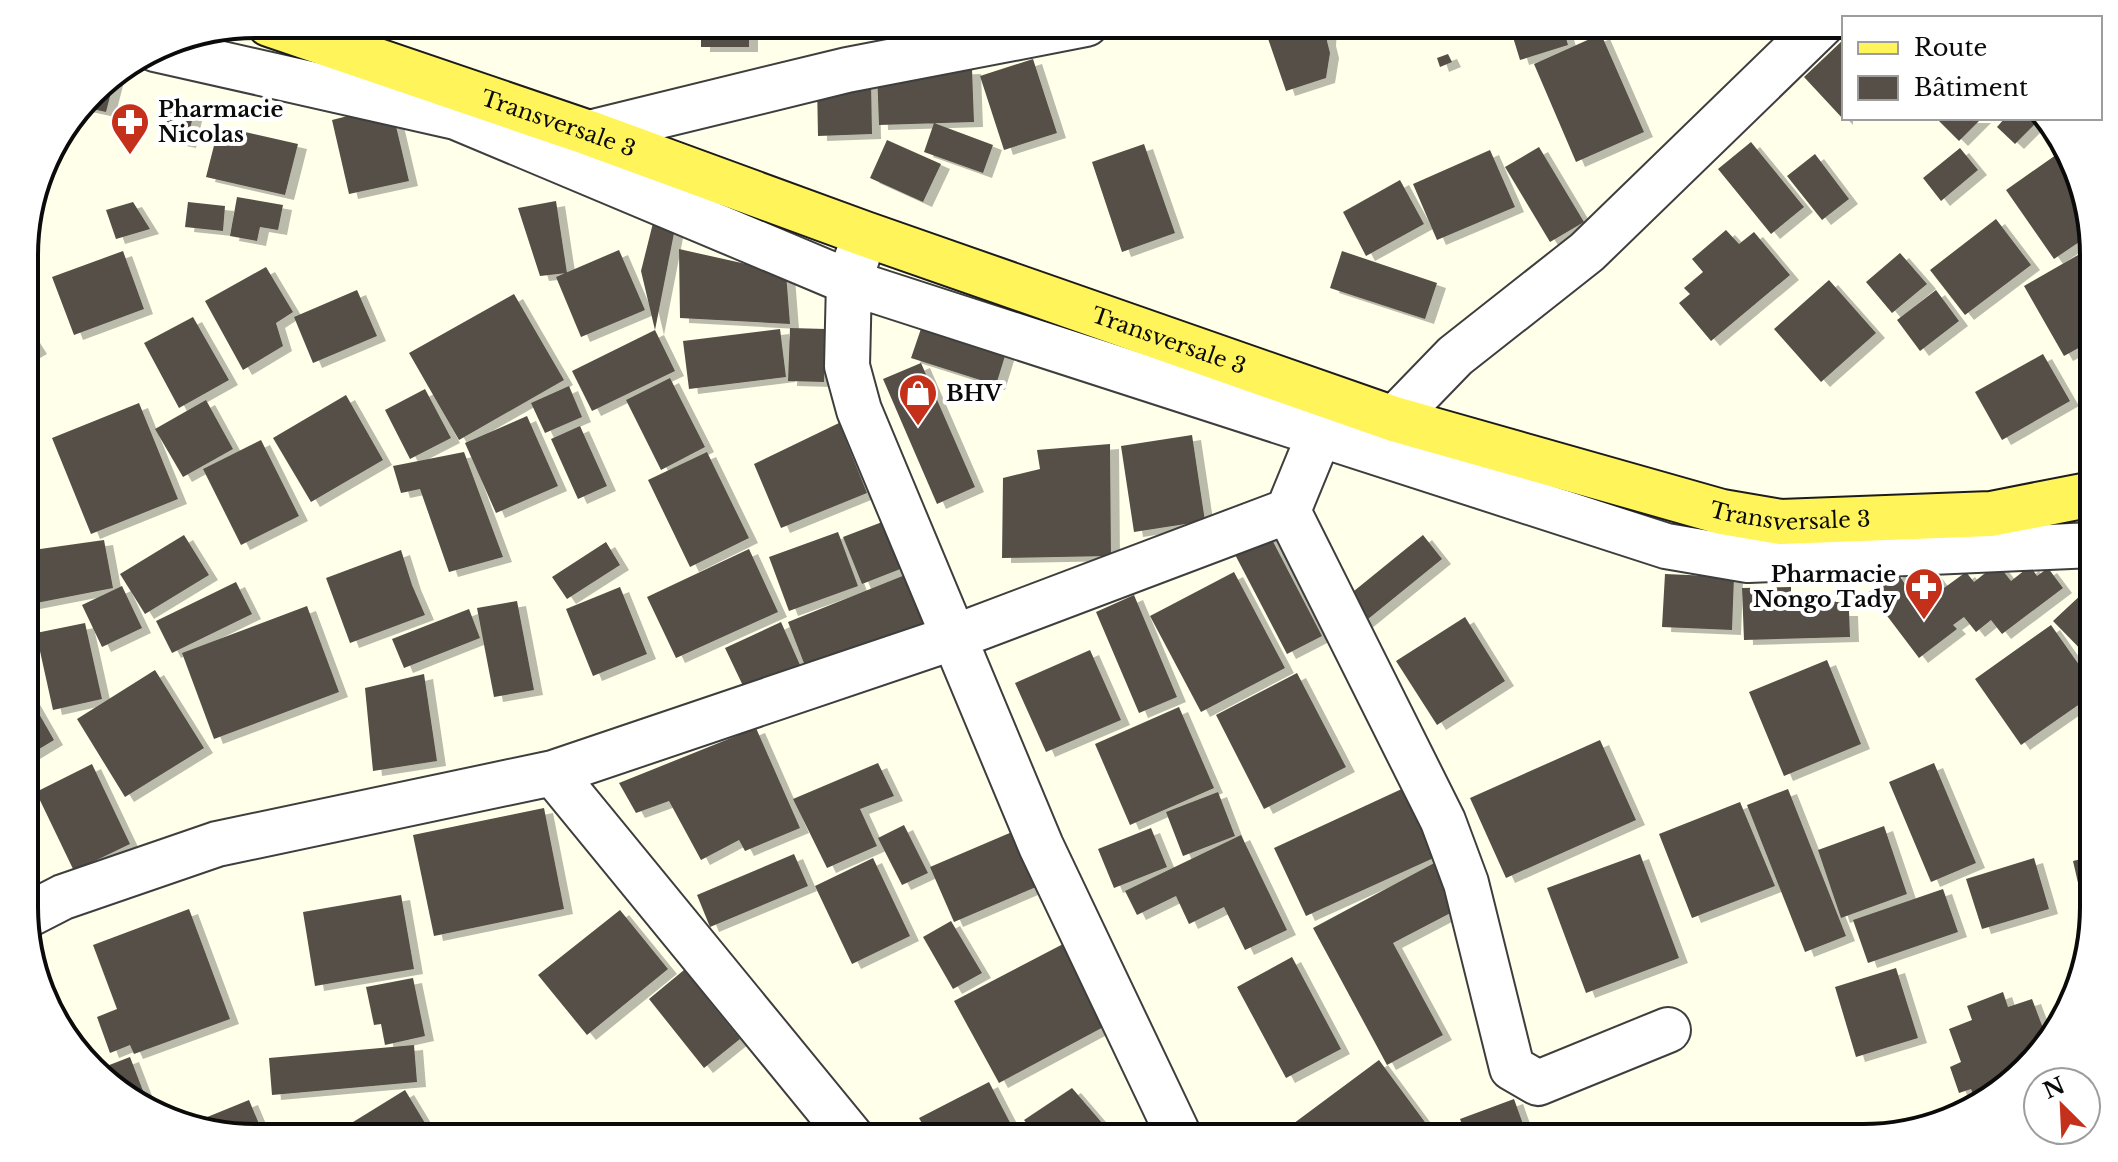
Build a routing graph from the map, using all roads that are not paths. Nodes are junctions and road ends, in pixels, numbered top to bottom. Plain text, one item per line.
1 (334, 38) edge
2 (1013, 38) edge
3 (1808, 38) edge
4 (176, 54) edge
5 (589, 133) junction
6 (865, 234) junction
7 (849, 282) junction
8 (1394, 419) junction
9 (1320, 433) junction
10 (2080, 497) edge
11 (1288, 511) junction
12 (2080, 546) edge
13 (952, 638) junction
14 (553, 773) junction
15 (38, 910) edge
16 (1668, 1030) dead end
17 (841, 1124) edge
18 (1173, 1124) edge

1 - 5 main road, Transversale 3
2 - 5 street
3 - 8 street
4 - 7 street
5 - 6 main road, Transversale 3
6 - 7 street
6 - 8 main road, Transversale 3
7 - 9 street
7 - 13 street
8 - 10 main road, Transversale 3
9 - 11 street
9 - 12 street
11 - 13 street
11 - 16 street
13 - 14 street
13 - 18 street
14 - 15 street
14 - 17 street

